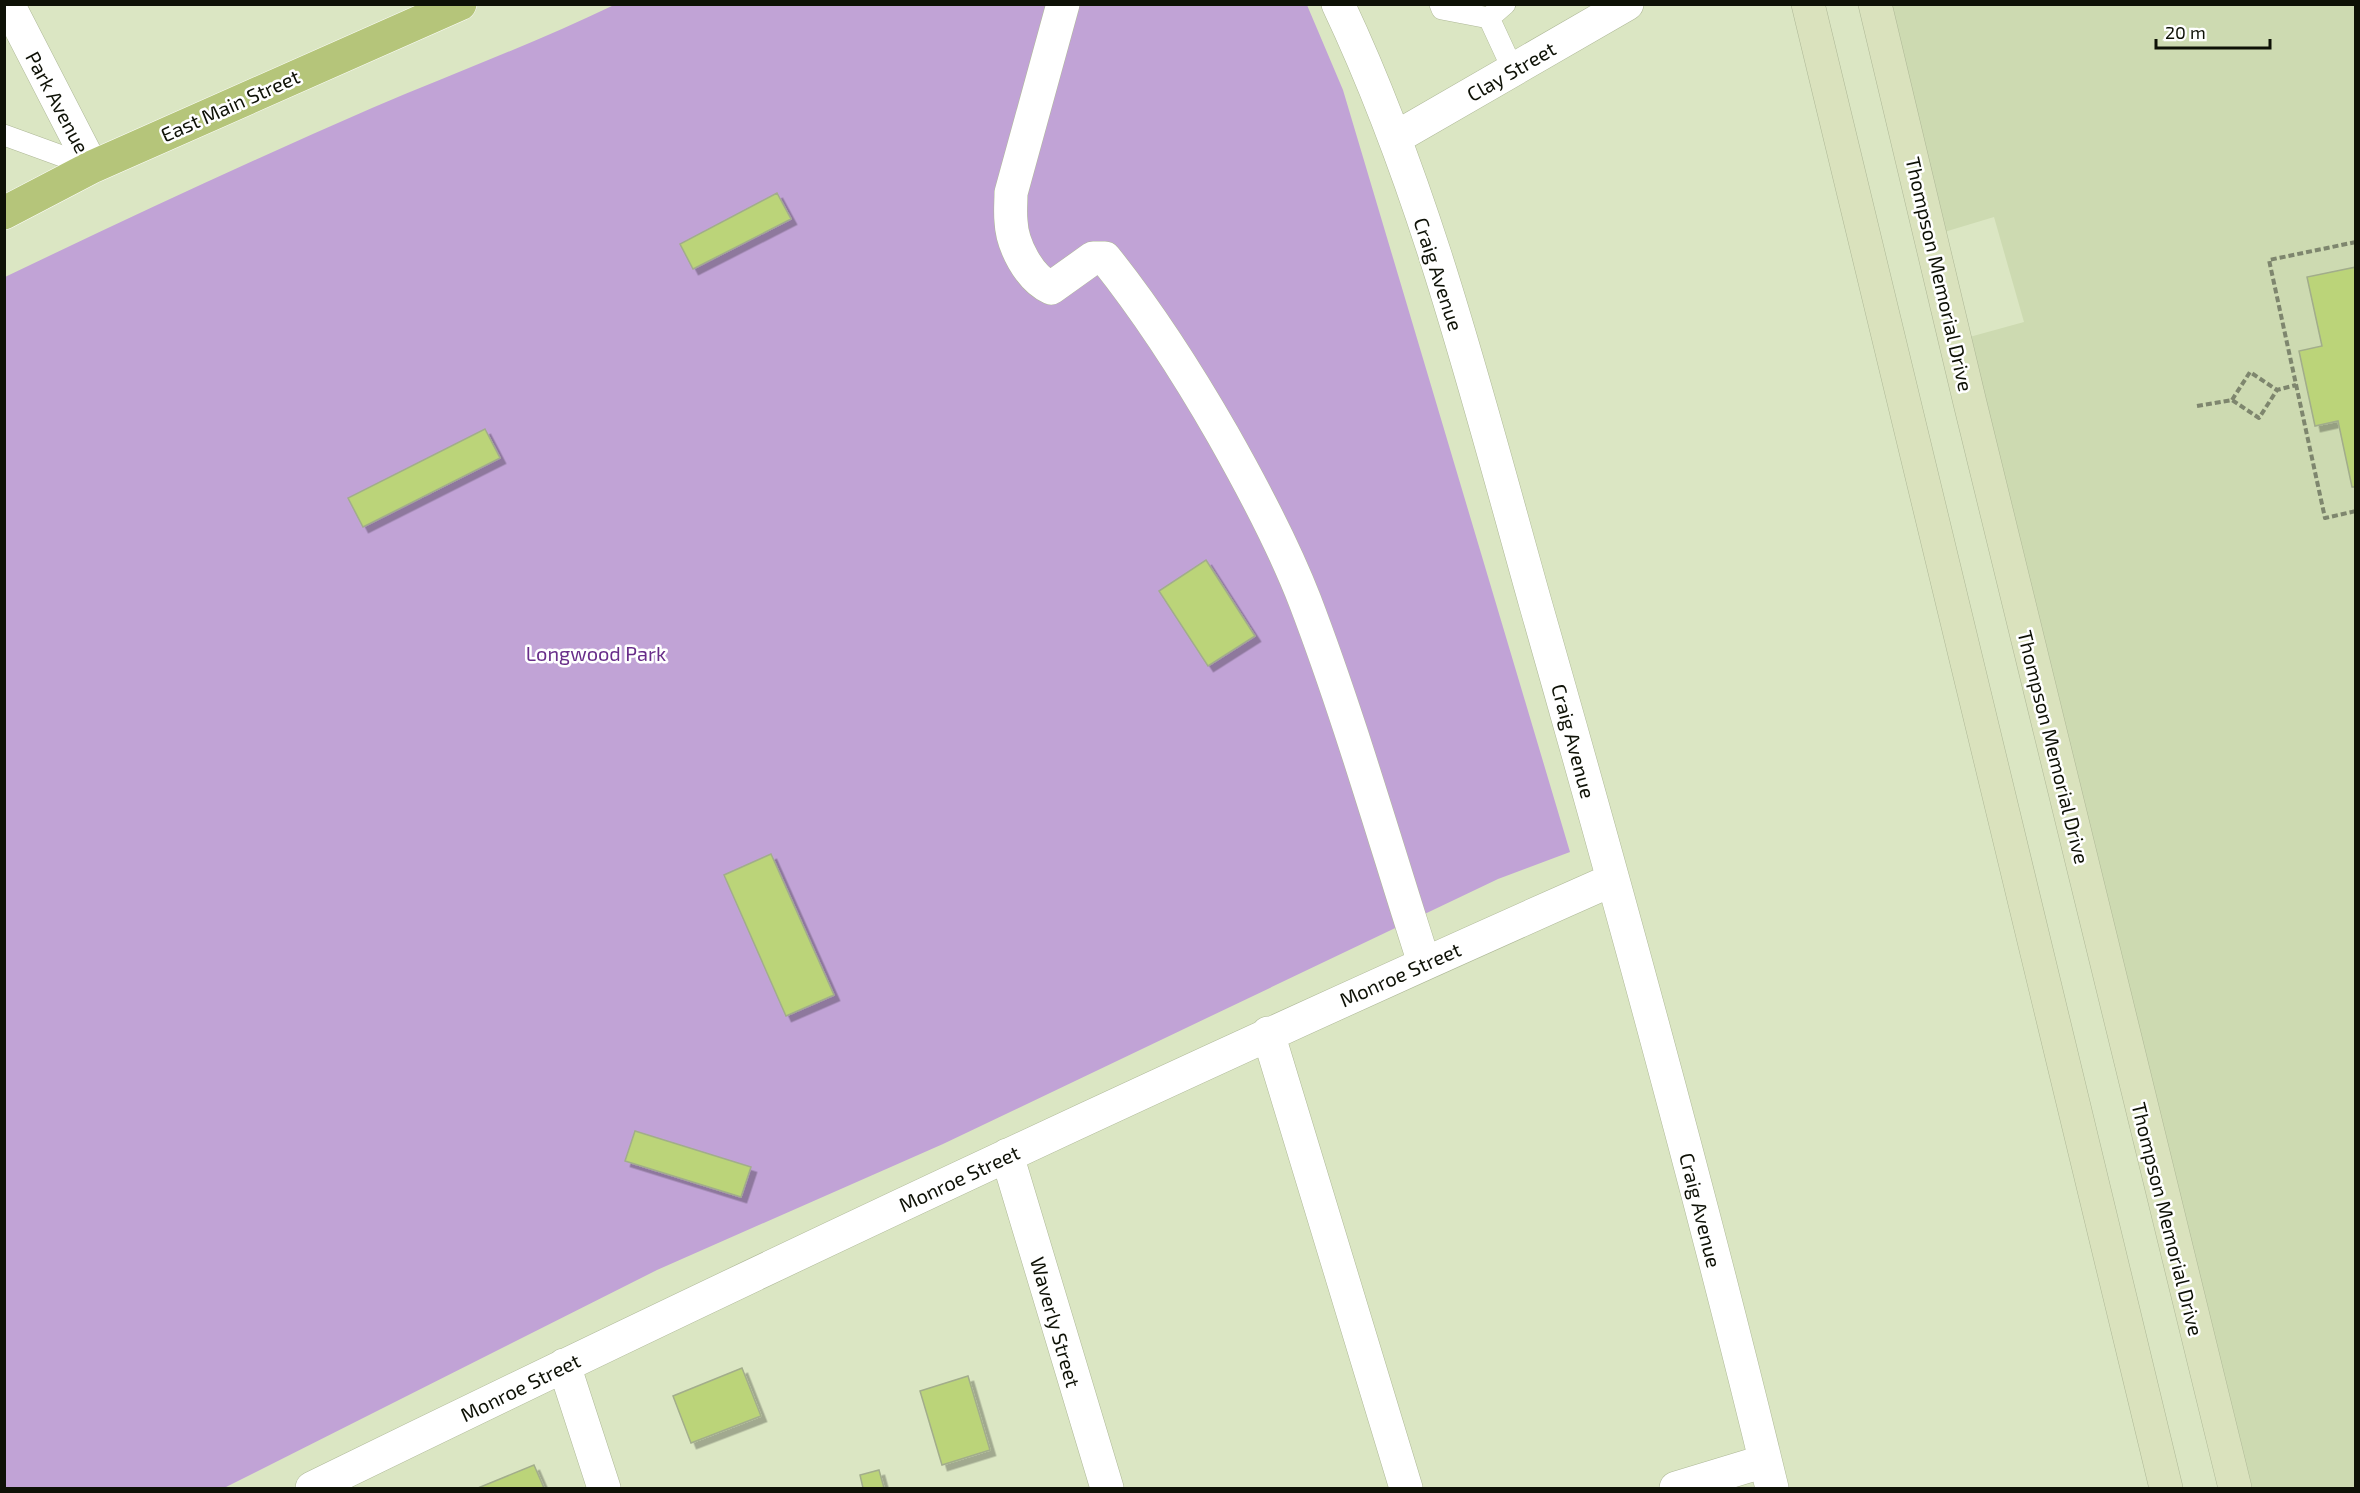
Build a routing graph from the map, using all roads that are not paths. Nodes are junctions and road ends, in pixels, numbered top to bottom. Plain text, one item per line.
1 (8, 4) edge
2 (460, 4) edge
3 (1063, 4) edge
4 (1338, 4) edge
5 (1440, 4) edge
6 (1627, 4) edge
7 (1808, 4) edge
8 (1875, 4) edge
9 (1497, 11) edge
10 (1513, 70) junction
11 (4, 135) edge
12 (1395, 138) junction
13 (92, 167) junction
14 (4, 213) edge
15 (1612, 880) junction
16 (1424, 963) junction
17 (1268, 1033) junction
18 (1007, 1155) junction
19 (564, 1365) junction
20 (1768, 1475) edge
21 (312, 1488) edge
22 (604, 1488) edge
23 (1107, 1488) edge
24 (1406, 1488) edge
25 (1677, 1488) edge
26 (2166, 1488) edge
27 (2235, 1488) edge

1 - 13 street, Park Avenue
2 - 13 main road, East Main Street
3 - 16 street
4 - 12 street, Craig Avenue
5 - 9 lane
6 - 10 street, Clay Street
7 - 26 main road
8 - 27 main road, Thompson Memorial Drive
9 - 10 lane
10 - 12 street, Clay Street
11 - 13 lane
12 - 15 street, Craig Avenue
13 - 14 main road, East Main Street
15 - 16 street, Monroe Street
15 - 20 street, Craig Avenue
16 - 17 street, Monroe Street
17 - 18 street, Monroe Street
17 - 24 street
18 - 19 street, Monroe Street
18 - 23 street, Waverly Street
19 - 21 street, Monroe Street
19 - 22 street
20 - 25 street

